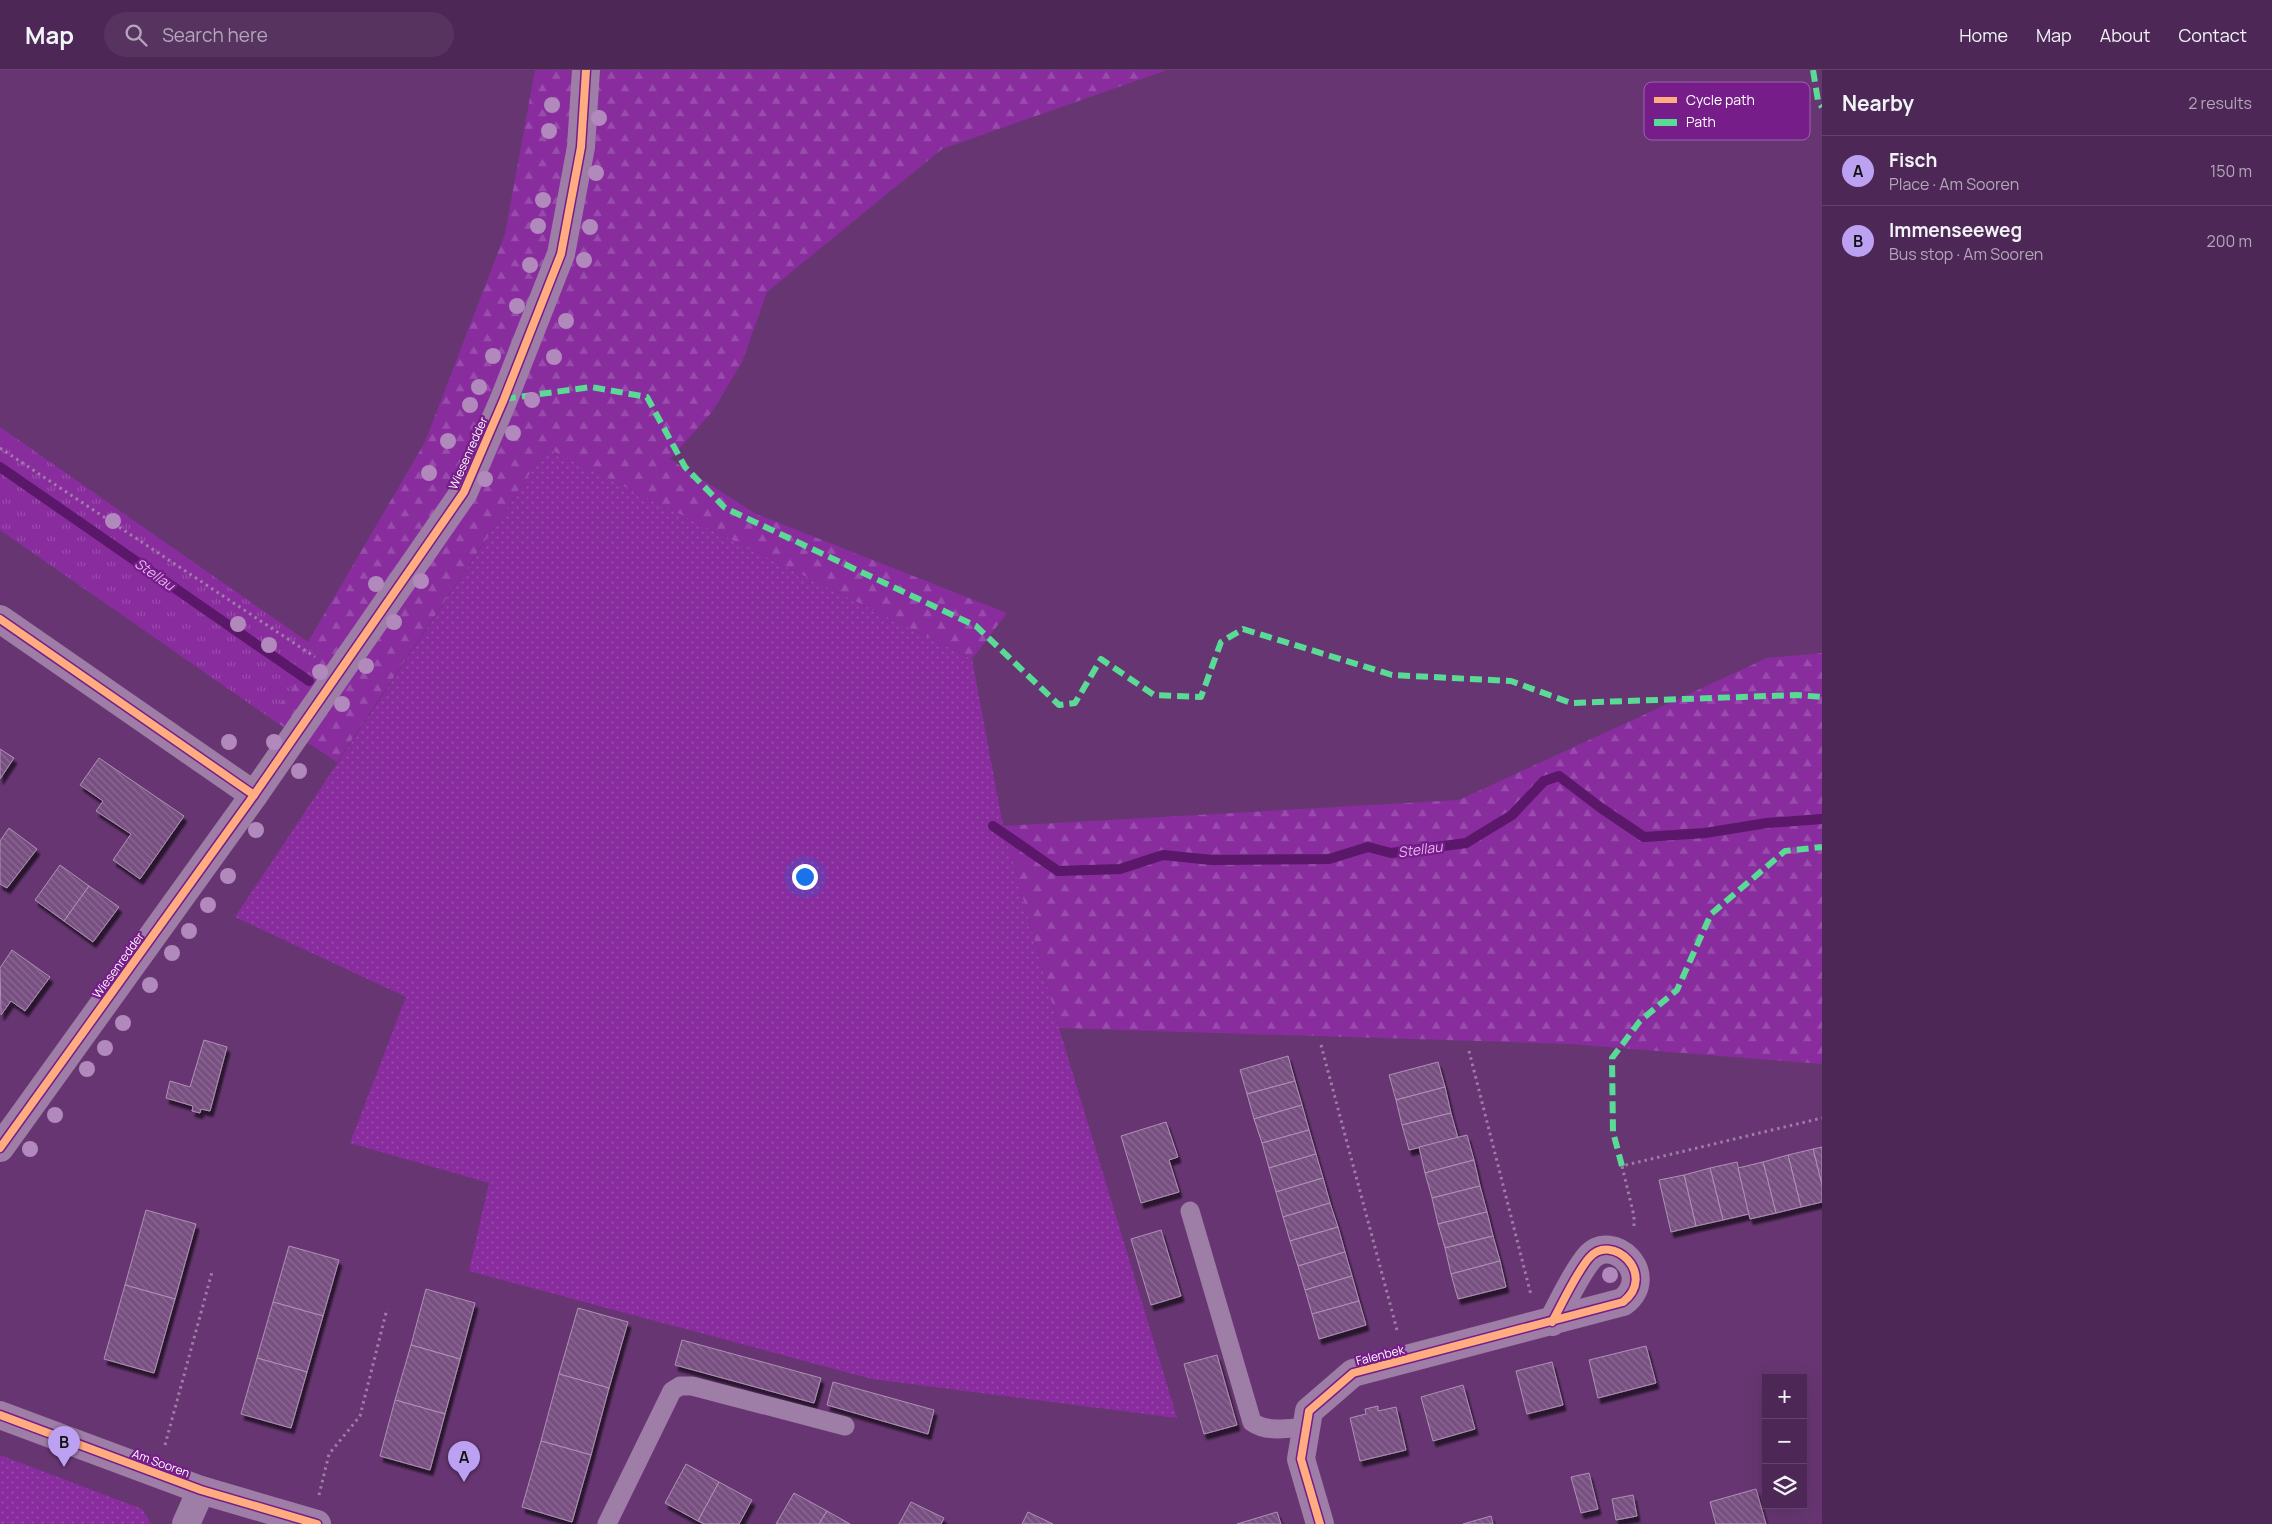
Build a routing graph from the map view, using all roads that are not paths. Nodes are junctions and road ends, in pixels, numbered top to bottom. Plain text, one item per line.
1 (586, 70) edge
2 (0, 619) edge
3 (254, 795) junction
4 (0, 1148) edge
5 (1190, 1212) dead end
6 (1545, 1324) junction
7 (0, 1415) edge
8 (845, 1426) dead end
9 (1307, 1427) junction
10 (201, 1490) junction
11 (315, 1523) edge
12 (186, 1524) edge
13 (607, 1524) edge
14 (1320, 1524) edge

1 - 3 street, Wiesenredder
2 - 3 street
3 - 4 street, Wiesenredder
5 - 9 lane
6 - 6 street, Falenbek
6 - 9 street, Falenbek
7 - 10 street, Am Sooren
8 - 13 lane
9 - 14 street, Falenbek
10 - 11 street, Am Sooren
10 - 12 street

